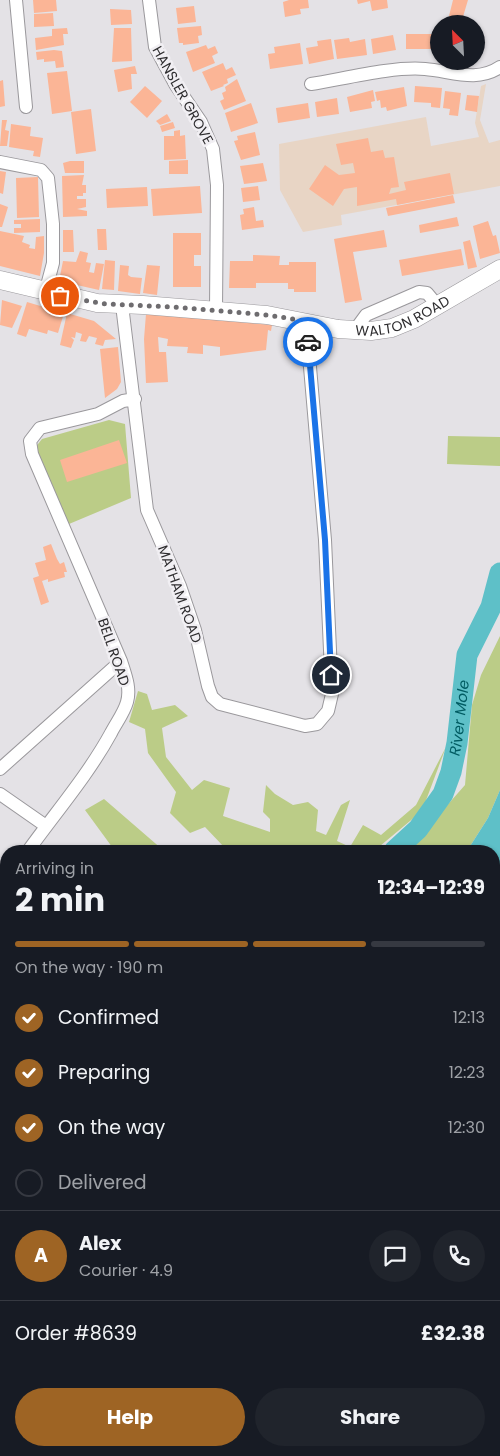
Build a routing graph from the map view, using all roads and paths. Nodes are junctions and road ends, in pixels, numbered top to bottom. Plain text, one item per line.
1 (16, 0) edge
2 (149, 0) edge
3 (500, 67) edge
4 (311, 84) dead end
5 (26, 107) dead end
6 (0, 162) edge
7 (500, 269) edge
8 (0, 280) edge
9 (45, 293) junction
10 (122, 304) junction
11 (216, 310) junction
12 (306, 321) junction
13 (135, 399) junction
14 (121, 661) junction
15 (0, 769) edge
16 (0, 794) edge
17 (46, 826) junction
18 (32, 845) edge

1 - 5 street
2 - 11 street, HANSLER GROVE
3 - 4 street
6 - 9 street
7 - 12 main road, WALTON ROAD
8 - 9 main road, WALTON ROAD
9 - 10 main road, WALTON ROAD
10 - 11 main road, WALTON ROAD
10 - 13 street, MATHAM ROAD
11 - 12 main road, WALTON ROAD
12 - 13 street, MATHAM ROAD
13 - 14 street, BELL ROAD
14 - 15 street
14 - 17 street, BELL ROAD
16 - 17 street
17 - 18 street, BELL ROAD

